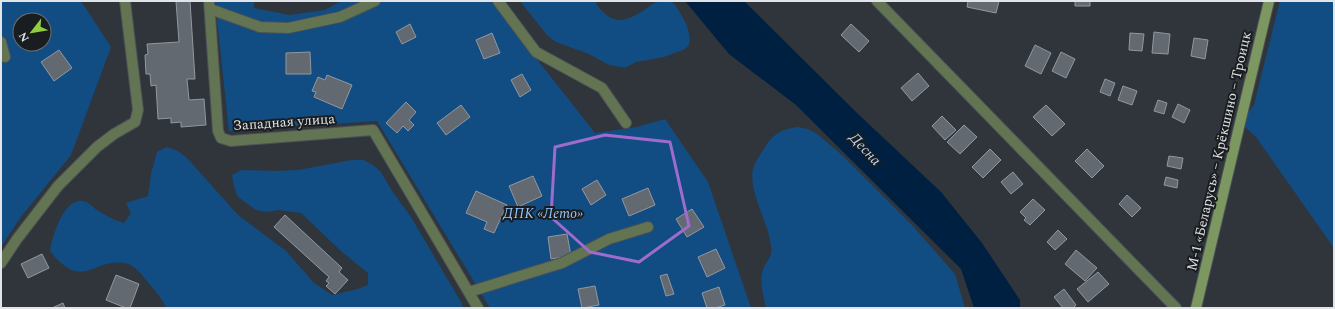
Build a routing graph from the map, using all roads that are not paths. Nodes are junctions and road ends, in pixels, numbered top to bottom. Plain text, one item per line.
1 (125, 1) edge
2 (375, 1) edge
3 (498, 1) edge
4 (877, 1) edge
5 (1269, 1) edge
6 (210, 5) edge
7 (1, 42) edge
8 (5, 57) dead end
9 (626, 123) dead end
10 (648, 227) dead end
11 (1, 263) edge
12 (469, 292) junction
13 (478, 308) edge
14 (1176, 308) edge
15 (1196, 308) edge

1 - 11 street
2 - 6 street, Западная улица
3 - 9 street
4 - 14 street
5 - 15 main road, М-1 «Беларусь» – Крёкшино – Троицк
6 - 12 street, Западная улица
7 - 8 street
10 - 12 street
12 - 13 street, Западная улица

